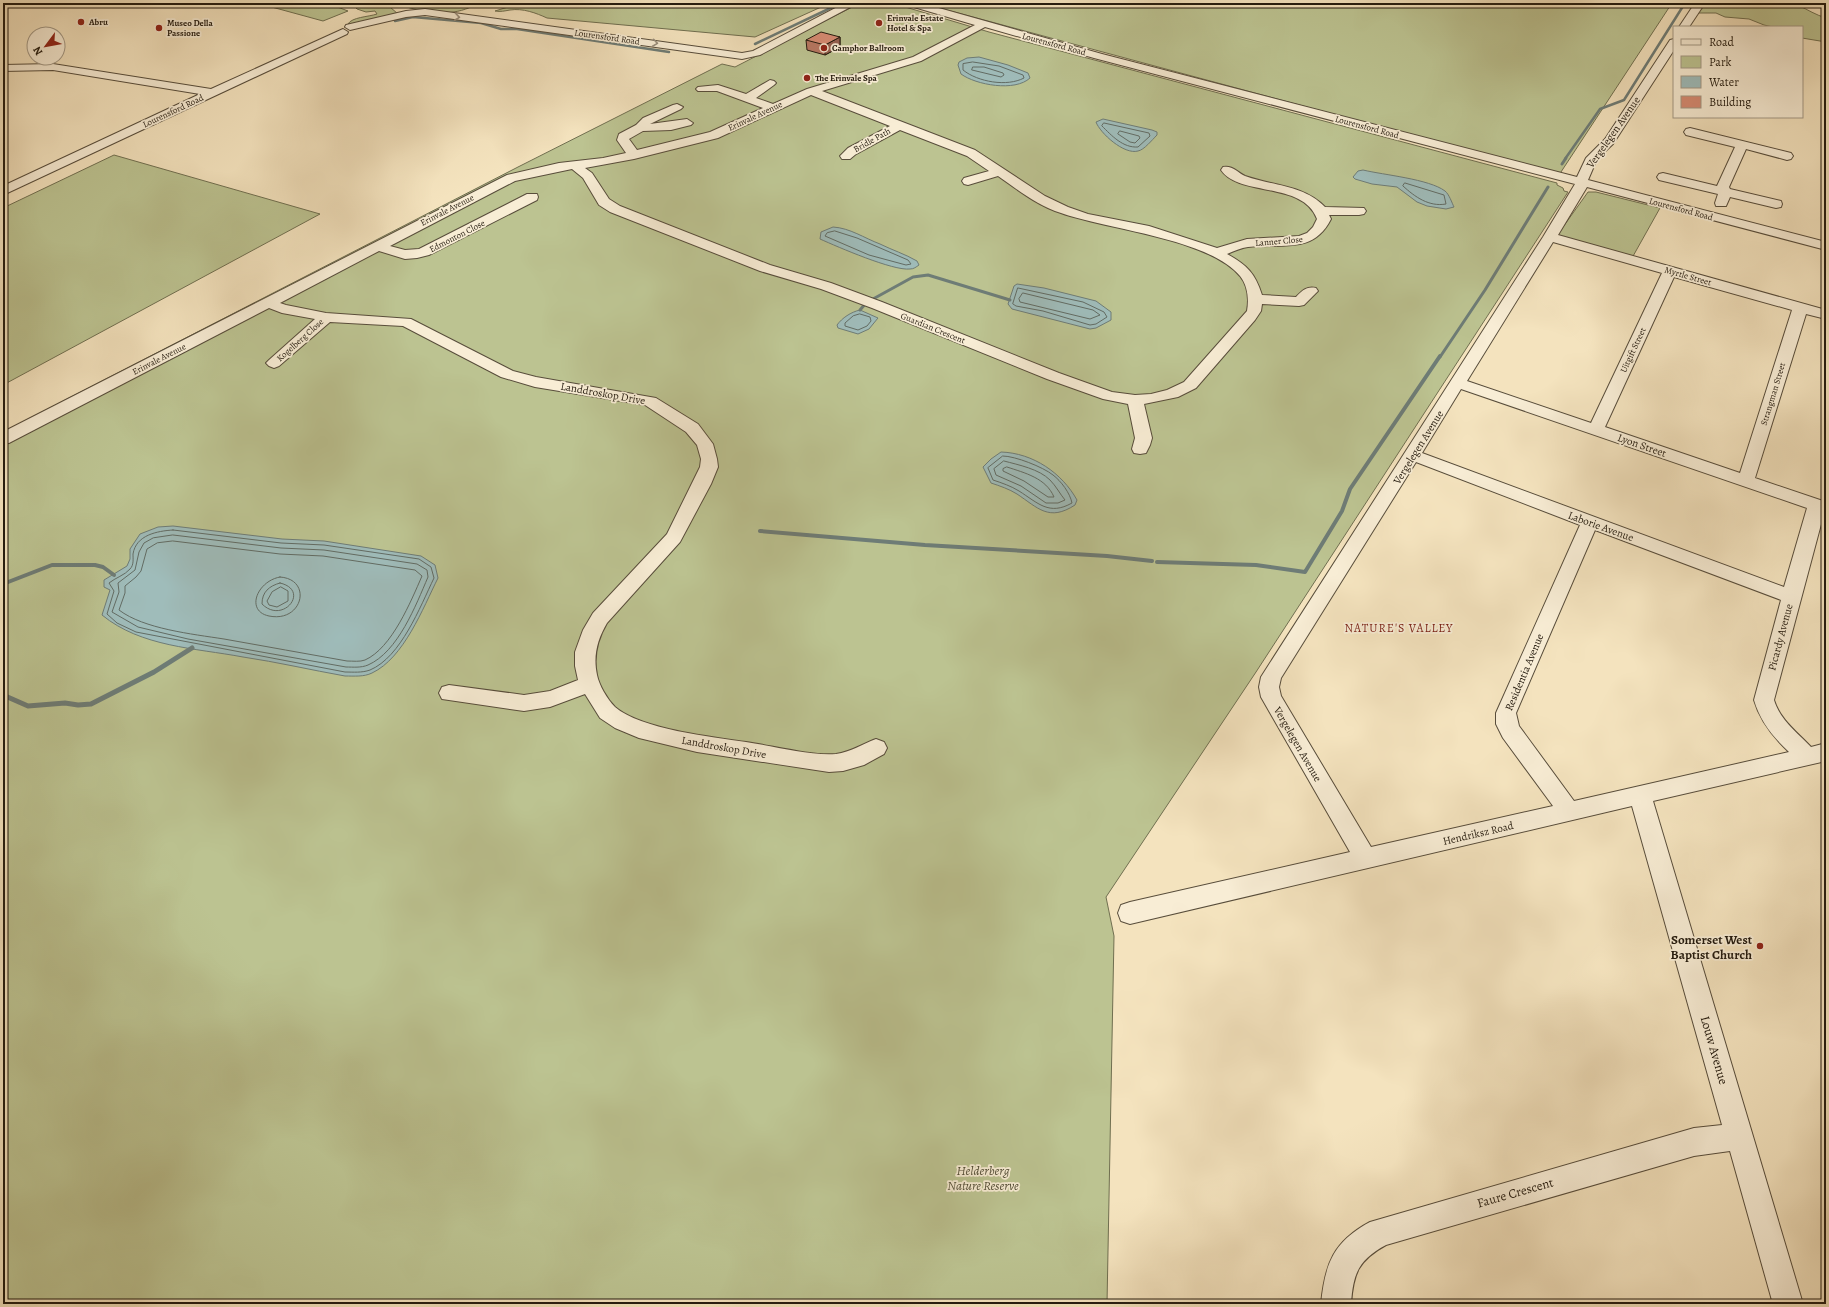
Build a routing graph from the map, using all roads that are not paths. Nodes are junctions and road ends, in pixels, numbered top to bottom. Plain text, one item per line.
1 (853, 3) edge
2 (910, 3) edge
3 (1700, 3) edge
4 (978, 24) junction
5 (402, 25) dead end
6 (444, 25) dead end
7 (1685, 26) edge
8 (348, 30) junction
9 (520, 36) dead end
10 (1673, 44) edge
11 (706, 50) junction
12 (656, 55) dead end
13 (916, 59) junction
14 (895, 62) junction
15 (3, 68) edge
16 (847, 81) junction
17 (770, 83) dead end
18 (829, 86) junction
19 (702, 89) dead end
20 (811, 91) junction
21 (212, 93) junction
22 (747, 99) junction
23 (677, 106) dead end
24 (773, 108) junction
25 (687, 123) dead end
26 (900, 125) junction
27 (640, 128) junction
28 (1690, 132) dead end
29 (1742, 145) junction
30 (634, 155) junction
31 (846, 156) dead end
32 (1787, 156) dead end
33 (596, 164) junction
34 (574, 165) junction
35 (1227, 170) dead end
36 (999, 172) junction
37 (588, 176) junction
38 (1663, 177) dead end
39 (968, 181) dead end
40 (1582, 183) junction
41 (3, 190) edge
42 (1722, 190) junction
43 (532, 197) dead end
44 (1776, 204) dead end
45 (1322, 211) junction
46 (1359, 211) dead end
47 (1710, 217) junction
48 (1550, 238) junction
49 (378, 246) junction
50 (1826, 246) edge
51 (1218, 253) junction
52 (1670, 271) junction
53 (1311, 291) dead end
54 (1256, 298) junction
55 (269, 303) junction
56 (1800, 308) junction
57 (1826, 315) edge
58 (326, 317) junction
59 (274, 363) dead end
60 (1458, 383) junction
61 (1135, 400) junction
62 (1596, 430) junction
63 (3, 439) edge
64 (1140, 449) dead end
65 (1412, 455) junction
66 (1746, 480) junction
67 (1822, 506) edge
68 (1590, 522) junction
69 (1791, 597) junction
70 (590, 684) junction
71 (449, 693) dead end
72 (876, 748) dead end
73 (1817, 754) edge
74 (1640, 795) junction
75 (1570, 812) junction
76 (1366, 859) junction
77 (1130, 913) dead end
78 (1740, 1136) junction
79 (1336, 1304) edge
80 (1788, 1304) edge

1 - 11 street, Lourensford Road
2 - 4 street, Lourensford Road
3 - 7 street
4 - 13 street, Erinvale Avenue
4 - 40 street, Lourensford Road
5 - 8 street
6 - 9 street
8 -> 11 street, Lourensford Road
8 - 21 street, Lourensford Road
10 - 40 street, Vergelegen Avenue
11 - 12 street
13 - 14 street
13 - 16 street, Erinvale Avenue
14 - 16 street
14 - 18 street
15 - 21 street
16 - 18 street, Erinvale Avenue
17 - 22 street
18 - 20 street, Erinvale Avenue
19 - 22 street
20 - 24 street, Erinvale Avenue
20 - 26 street
21 - 41 street, Lourensford Road
22 - 24 street
23 - 27 street
24 - 30 street, Erinvale Avenue
25 - 27 street
26 - 31 street, Bridle Path
26 - 36 street
27 - 30 street
28 - 29 street
29 - 32 street
29 - 42 street
30 - 33 street, Erinvale Avenue
33 - 34 street, Erinvale Avenue
33 - 37 street
34 - 37 street, Guardian Crescent
34 - 49 street, Erinvale Avenue
35 - 45 street
36 - 39 street
36 - 51 street
37 - 61 street, Guardian Crescent
38 - 42 street
40 - 47 street, Lourensford Road
40 - 48 street, Vergelegen Avenue
42 - 44 street
42 - 47 street
43 - 49 street, Edmonton Close
45 - 46 street
45 - 51 street, Lanner Close
47 - 50 street, Lourensford Road
48 - 52 street, Myrtle Street
48 - 60 street, Vergelegen Avenue
49 - 55 street, Erinvale Avenue
51 - 54 street
52 - 56 street, Myrtle Street
52 - 62 street, Uitgift Street
53 - 54 street
54 - 61 street, Guardian Crescent
55 - 58 street, Landdroskop Drive
55 - 63 street, Erinvale Avenue
56 - 57 street, Myrtle Street
56 - 66 street, Strangman Street
58 - 59 street, Kogelberg Close
58 - 70 street, Landdroskop Drive
60 - 62 street, Lyon Street
60 - 65 street, Vergelegen Avenue
61 - 64 street
62 - 66 street, Lyon Street
65 - 68 street, Laborie Avenue
65 - 76 street, Vergelegen Avenue
66 - 67 street, Lyon Street
67 - 69 street, Picardy Avenue
68 - 69 street, Laborie Avenue
68 - 75 street, Residentia Avenue
69 - 73 street, Picardy Avenue
70 - 71 street
70 - 72 street, Landdroskop Drive
73 - 74 street, Hendriksz Road
74 - 75 street, Hendriksz Road
74 - 78 street, Louw Avenue
75 - 76 street, Hendriksz Road
76 - 77 street, Hendriksz Road
78 - 79 street, Faure Crescent
78 - 80 street, Louw Avenue

